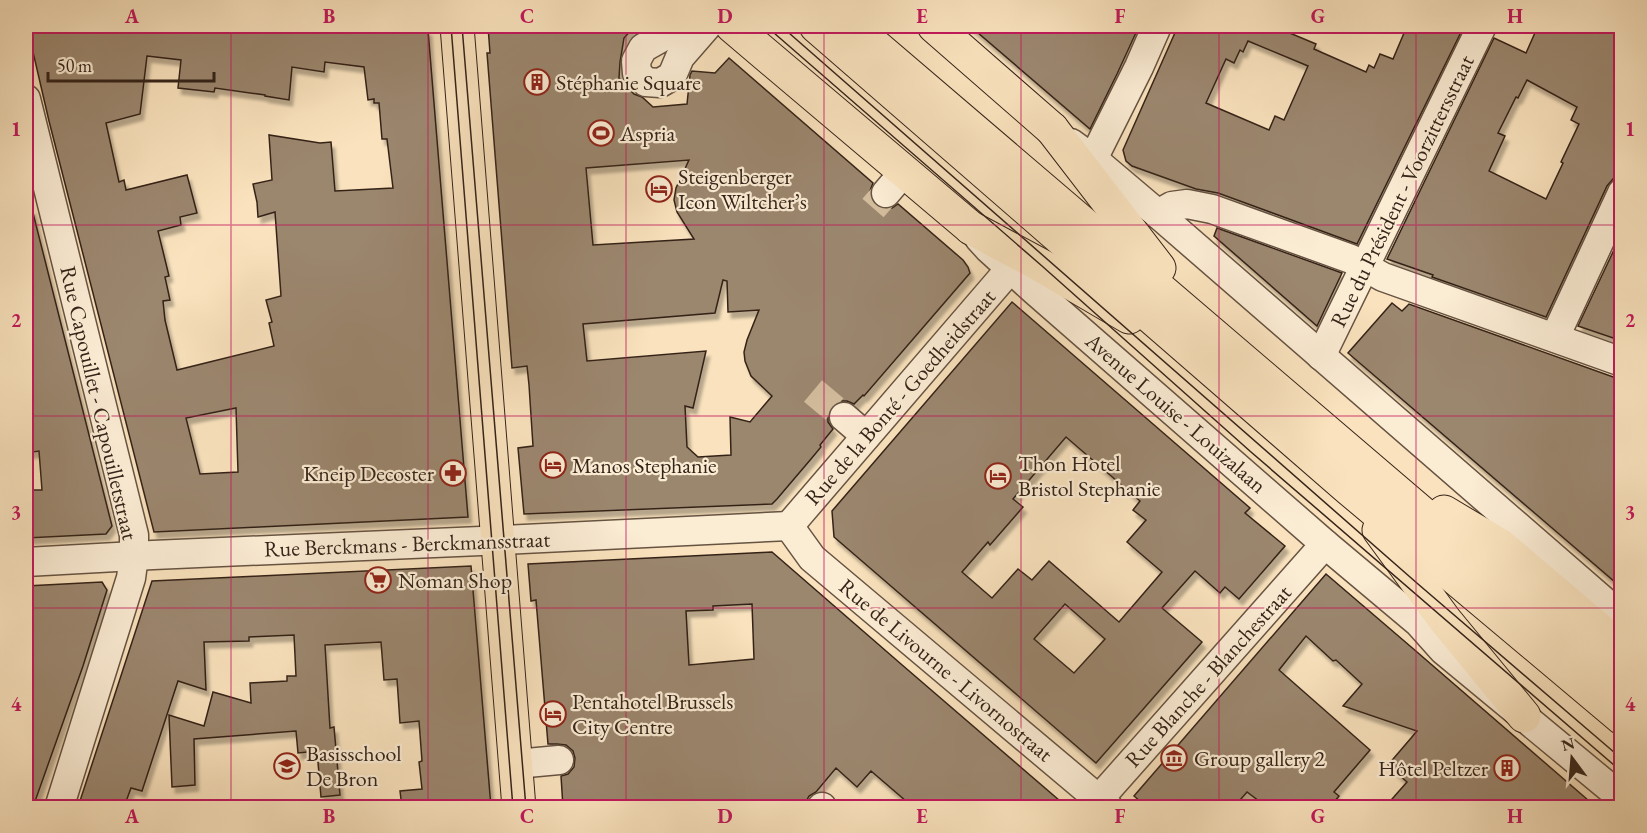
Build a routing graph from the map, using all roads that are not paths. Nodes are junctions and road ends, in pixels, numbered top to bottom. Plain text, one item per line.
1 (457, 26) edge
2 (671, 26) edge
3 (707, 26) edge
4 (732, 26) edge
5 (816, 26) edge
6 (852, 26) edge
7 (934, 26) edge
8 (1157, 26) edge
9 (1482, 26) edge
10 (26, 99) edge
11 (1052, 129) junction
12 (1093, 159) junction
13 (1622, 193) edge
14 (1158, 214) junction
15 (971, 228) junction
16 (1366, 267) junction
17 (1010, 269) junction
18 (1554, 337) junction
19 (1203, 344) junction
20 (1321, 356) junction
21 (1622, 362) edge
22 (844, 417) tunnel mouth
23 (866, 436) junction
24 (1358, 477) junction
25 (789, 526) junction
26 (498, 540) junction
27 (1516, 542) junction
28 (1325, 544) junction
29 (134, 556) junction
30 (26, 562) edge
31 (1559, 579) junction
32 (1622, 617) edge
33 (1622, 649) edge
34 (1622, 684) edge
35 (1524, 716) junction
36 (1622, 718) edge
37 (559, 760) dead end
38 (516, 764) junction
39 (1622, 798) edge
40 (1100, 804) edge
41 (59, 807) edge
42 (519, 807) edge

1 - 26 main road
2 - 3 street
4 - 15 main road, Avenue Louise - Louizalaan
5 - 19 main road
6 - 19 main road
7 - 11 main road
8 - 12 street
9 - 16 street, Rue du Président - Voorzittersstraat
10 - 29 street, Rue Capouillet - Capouilletstraat
11 - 12 street
11 - 19 main road
12 - 14 street
13 - 18 street
14 - 16 street
14 - 20 street
15 - 17 street, Avenue Louise - Louizalaan
15 - 19 main road
16 - 18 street
16 - 20 street, Rue du Président - Voorzittersstraat
17 - 23 street, Rue de la Bonté - Goedheidstraat
17 - 28 street, Avenue Louise - Louizalaan
18 - 21 street
19 - 24 main road
20 - 27 street
22 - 23 street
23 - 25 street, Rue de la Bonté - Goedheidstraat
24 - 27 main road
24 - 34 main road
24 - 35 main road
24 - 36 main road
25 - 26 street, Rue Berckmans - Berckmansstraat
25 - 40 street, Rue de Livourne - Livornostraat
26 - 29 street, Rue Berckmans - Berckmansstraat
26 - 38 main road
27 - 31 main road
28 - 35 street, Avenue Louise - Louizalaan
28 - 40 street, Rue Blanche - Blanchestraat
29 - 30 street, Rue Berckmans - Berckmansstraat
29 - 41 street, Rue Capouillet - Capouilletstraat
31 - 32 street
31 - 33 main road
35 - 39 street, Avenue Louise - Louizalaan
37 - 38 street
38 - 42 main road

